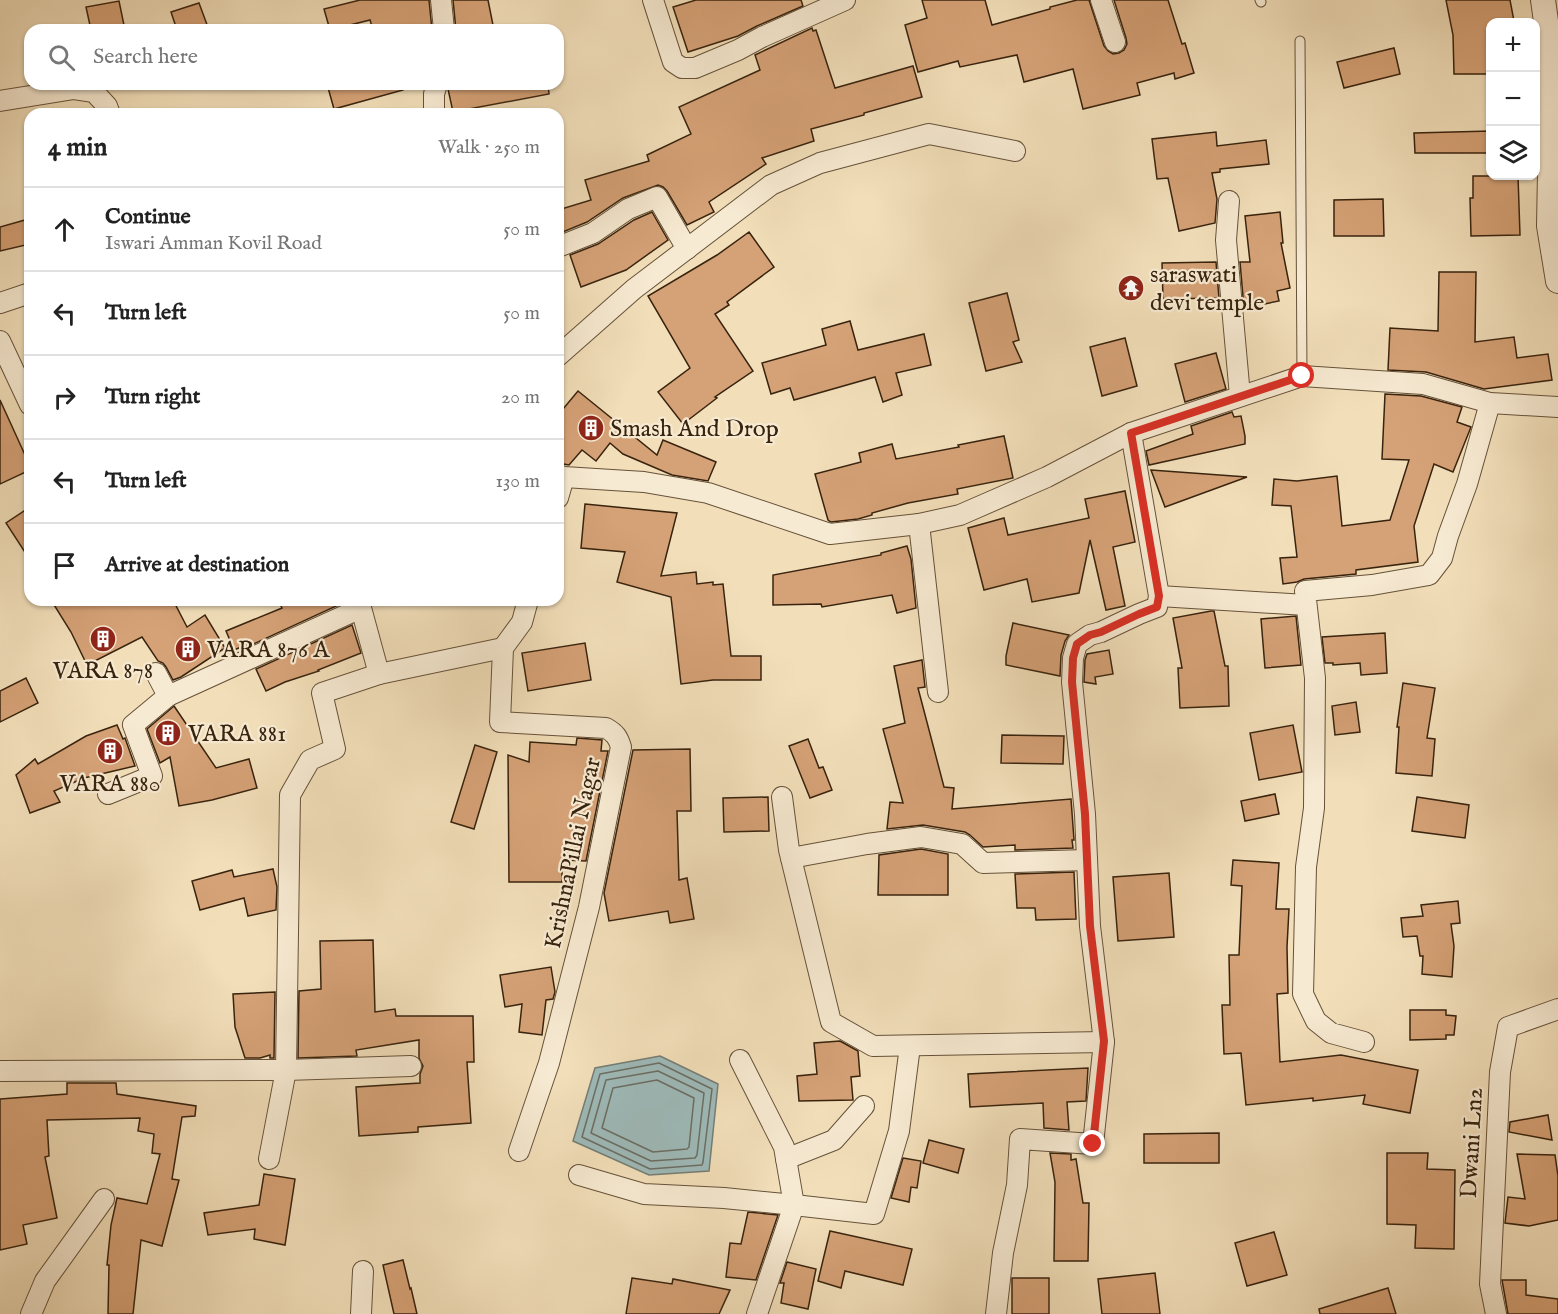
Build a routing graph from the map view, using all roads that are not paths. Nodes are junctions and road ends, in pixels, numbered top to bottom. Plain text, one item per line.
1 (441, 0) edge
2 (653, 0) edge
3 (845, 0) edge
4 (1101, 0) edge
5 (1543, 0) edge
6 (443, 24) edge
7 (1300, 41) dead end
8 (1115, 42) dead end
9 (1555, 64) edge
10 (68, 90) edge
11 (81, 90) edge
12 (435, 90) edge
13 (0, 101) edge
14 (108, 108) edge
15 (434, 108) edge
16 (1015, 151) dead end
17 (1229, 201) dead end
18 (564, 245) edge
19 (687, 249) junction
20 (1558, 281) edge
21 (24, 294) edge
22 (0, 303) edge
23 (0, 341) edge
24 (564, 351) edge
25 (1302, 376) junction
26 (24, 392) edge
27 (1240, 396) junction
28 (1490, 403) junction
29 (1558, 407) edge
30 (1131, 433) junction
31 (564, 476) edge
32 (919, 524) junction
33 (1159, 596) junction
34 (1306, 604) junction
35 (526, 606) edge
36 (503, 648) junction
37 (156, 673) dead end
38 (379, 674) junction
39 (938, 692) dead end
40 (168, 696) junction
41 (108, 794) dead end
42 (782, 797) dead end
43 (792, 858) junction
44 (1087, 860) junction
45 (1558, 1010) edge
46 (1104, 1041) junction
47 (1364, 1042) dead end
48 (910, 1046) junction
49 (740, 1060) dead end
50 (411, 1066) dead end
51 (0, 1071) edge
52 (286, 1071) junction
53 (864, 1106) dead end
54 (519, 1150) dead end
55 (269, 1159) dead end
56 (786, 1159) junction
57 (579, 1175) dead end
58 (104, 1199) dead end
59 (794, 1205) junction
60 (363, 1271) dead end
61 (31, 1314) edge
62 (361, 1314) edge
63 (757, 1314) edge
64 (996, 1314) edge
65 (1496, 1314) edge

1 - 6 street
2 - 3 street
4 - 8 street
5 - 9 street
7 - 25 lane
9 - 20 street
10 - 13 street
11 - 14 street
12 - 15 street
16 - 19 street
17 - 27 street
18 - 19 street
19 - 24 street
21 - 22 street
23 - 26 street
25 - 27 street
25 - 28 street
27 - 30 street
28 - 29 street
28 - 34 street
30 - 32 street
30 - 33 street
31 - 32 street
32 - 39 street
33 - 34 street
33 - 44 street
34 - 47 street
35 - 36 street
36 - 38 street
36 - 54 street, KrishnaPillai Nagar
37 - 40 street
38 - 40 street
38 - 52 street
40 - 41 street
42 - 43 street
43 - 44 street
43 - 48 street
44 - 46 street
45 - 65 street, Dwani Ln2
46 - 48 street
46 - 64 street
48 - 59 street
49 - 56 street
50 - 52 street
51 - 52 street
52 - 55 street
53 - 56 street
56 - 59 street
57 - 59 street
58 - 61 street
59 - 63 street
60 - 62 street

